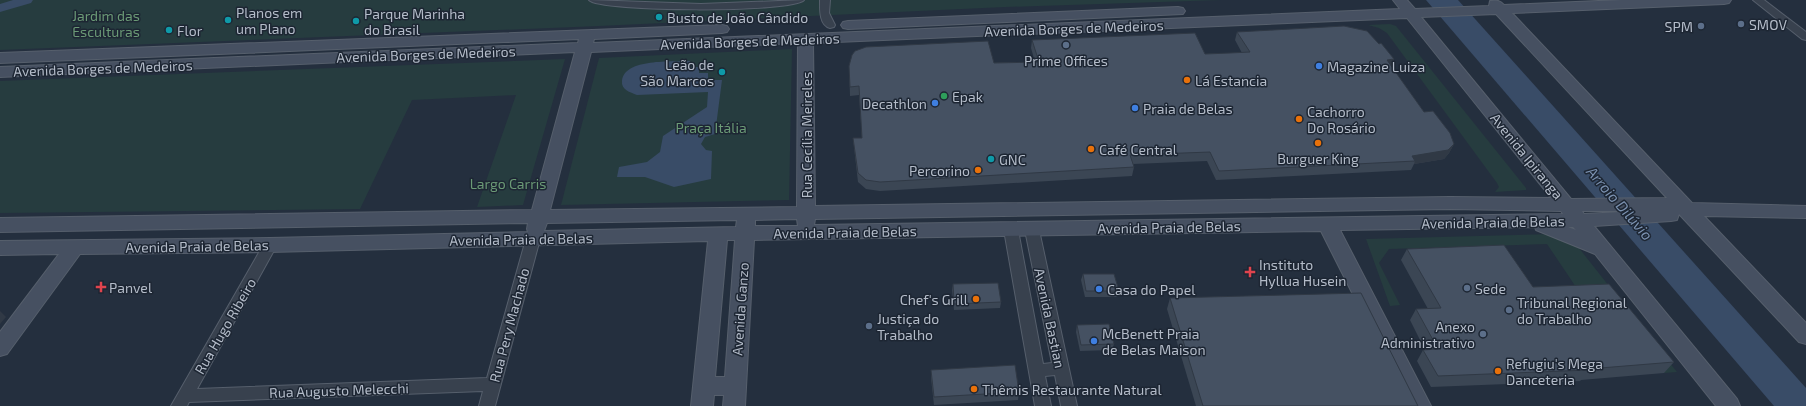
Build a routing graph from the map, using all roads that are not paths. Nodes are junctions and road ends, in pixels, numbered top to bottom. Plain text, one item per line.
1 (594, 0) edge
2 (798, 0) edge
3 (825, 0) edge
4 (1440, 0) edge
5 (1724, 0) edge
6 (1758, 0) edge
7 (1408, 4) edge
8 (1371, 6) edge
9 (1492, 6) edge
10 (827, 17) junction
11 (805, 38) junction
12 (1806, 38) edge
13 (586, 41) junction
14 (0, 58) edge
15 (0, 72) edge
16 (1566, 205) junction
17 (1675, 209) junction
18 (806, 212) junction
19 (1806, 212) edge
20 (747, 213) junction
21 (1582, 213) junction
22 (539, 218) junction
23 (1531, 221) junction
24 (1327, 224) junction
25 (0, 225) edge
26 (1011, 230) junction
27 (1032, 230) junction
28 (806, 232) junction
29 (746, 233) junction
30 (718, 234) junction
31 (533, 239) junction
32 (270, 245) junction
33 (0, 248) edge
34 (73, 249) junction
35 (1603, 250) junction
36 (1806, 336) edge
37 (0, 348) edge
38 (1061, 369) junction
39 (1037, 370) junction
40 (493, 384) junction
41 (735, 385) junction
42 (703, 396) edge
43 (182, 401) edge
44 (487, 406) edge
45 (734, 406) edge
46 (1044, 406) edge
47 (1069, 406) edge
48 (1420, 406) edge
49 (1729, 406) edge

1 - 2 street
3 - 10 street
4 - 7 main road, Avenida Borges de Medeiros
5 - 9 main road, Avenida Borges de Medeiros
6 - 12 street
7 - 8 main road, Avenida Borges de Medeiros
7 - 9 main road, Avenida Borges de Medeiros
7 - 16 main road, Avenida Ipiranga
8 - 10 main road, Avenida Borges de Medeiros
8 - 11 main road, Avenida Borges de Medeiros
9 - 17 main road
10 - 13 main road, Avenida Borges de Medeiros
11 - 13 main road, Avenida Borges de Medeiros
11 - 18 main road, Rua Cecília Meireles
13 - 14 main road, Avenida Borges de Medeiros
13 - 15 main road, Avenida Borges de Medeiros
13 - 22 main road, Rua Pery Machado
16 - 18 main road, Avenida Praia de Belas
16 - 21 main road, Avenida Praia de Belas
17 - 19 main road, Avenida Praia de Belas
17 - 21 main road, Avenida Praia de Belas
17 - 21 main road, Avenida Praia de Belas
17 - 36 main road
18 - 20 main road, Avenida Praia de Belas
18 - 28 main road, Rua Cecília Meireles
20 - 22 main road, Avenida Praia de Belas
20 - 29 main road, Avenida Ganzo
21 - 23 main road, Avenida Praia de Belas
21 - 35 main road
22 - 25 main road, Avenida Praia de Belas
22 - 31 main road, Rua Pery Machado
23 - 24 main road, Avenida Praia de Belas
23 - 35 main road
24 - 27 main road, Avenida Praia de Belas
24 - 48 main road
26 - 27 main road, Avenida Praia de Belas
26 - 28 main road, Avenida Praia de Belas
26 - 39 street, Avenida Bastian
27 - 38 street, Avenida Bastian
28 - 29 main road, Avenida Praia de Belas
29 - 30 main road, Avenida Praia de Belas
29 - 41 main road, Avenida Ganzo
30 - 31 main road, Avenida Praia de Belas
30 - 42 main road, Avenida Ganzo
31 - 32 main road, Avenida Praia de Belas
31 - 40 street, Rua Pery Machado
32 - 34 main road, Avenida Praia de Belas
32 - 43 street, Rua Hugo Ribeiro
33 - 34 main road, Avenida Praia de Belas
34 - 37 main road
35 - 49 main road
38 - 39 street
38 - 47 street, Avenida Bastian
39 - 46 street, Avenida Bastian
40 - 43 street, Rua Augusto Melecchi
40 - 44 street, Rua Pery Machado
41 - 42 main road
41 - 45 main road, Avenida Ganzo

